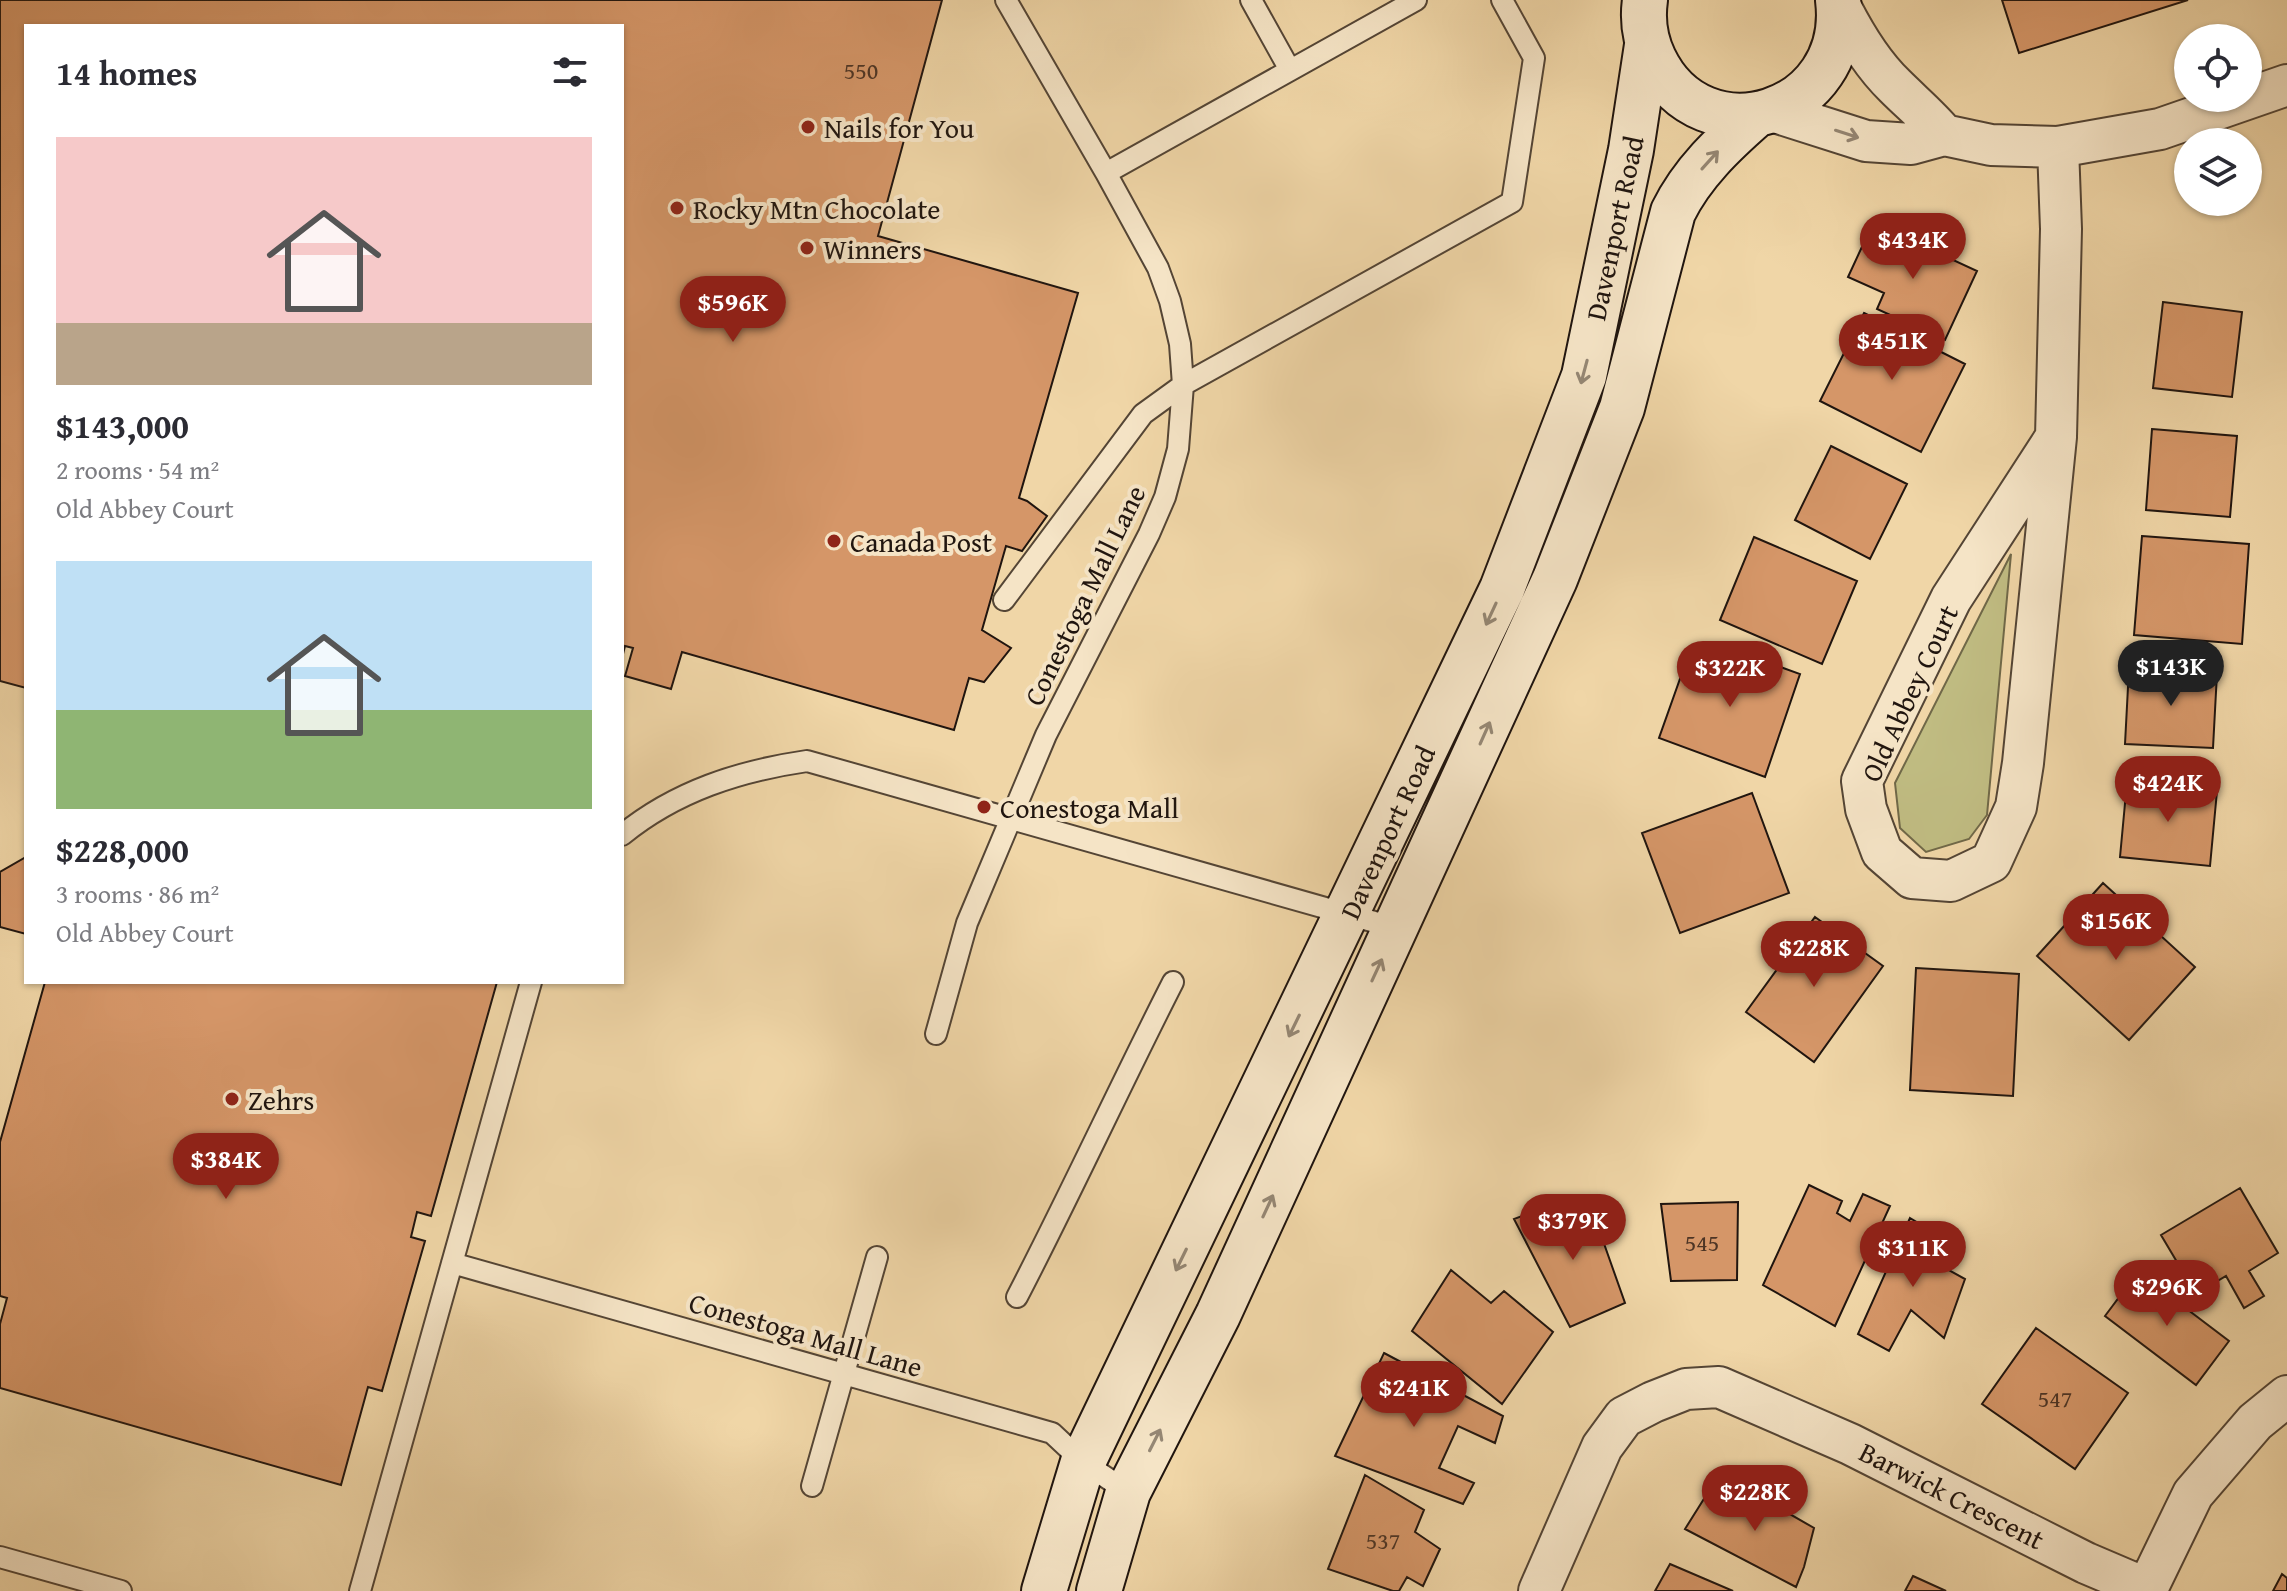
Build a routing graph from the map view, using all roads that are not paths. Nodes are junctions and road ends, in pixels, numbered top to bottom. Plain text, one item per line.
1 (1006, 0) edge
2 (1251, 0) edge
3 (1416, 0) edge
4 (1502, 0) edge
5 (1645, 0) edge
6 (1839, 2) edge
7 (1381, 8) edge
8 (1647, 45) junction
9 (1290, 70) junction
10 (2287, 85) edge
11 (1764, 113) junction
12 (1944, 135) junction
13 (2058, 147) junction
14 (1106, 173) junction
15 (1183, 385) junction
16 (2056, 437) junction
17 (1004, 600) dead end
18 (1011, 819) junction
19 (624, 834) edge
20 (1348, 915) junction
21 (1396, 928) junction
22 (1173, 982) dead end
23 (530, 984) edge
24 (936, 1034) dead end
25 (877, 1257) dead end
26 (452, 1263) junction
27 (1017, 1297) dead end
28 (843, 1374) junction
29 (2287, 1396) edge
30 (1083, 1462) junction
31 (812, 1486) dead end
32 (1128, 1492) junction
33 (0, 1557) edge
34 (2146, 1590) edge
35 (121, 1591) edge
36 (360, 1591) edge
37 (1044, 1591) edge
38 (1099, 1591) edge
39 (1539, 1591) edge

1 - 14 lane, Conestoga Mall Lane
2 - 9 lane
3 - 7 lane
4 - 15 lane
5 - 8 street
6 - 11 street, Davenport Road
6 - 12 street
7 - 9 lane
8 - 11 street
8 -> 20 street, Davenport Road
9 - 14 lane
10 - 13 street
11 -> 12 street
21 -> 11 street, Davenport Road
12 - 13 street
13 - 16 street, Old Abbey Court
14 - 15 lane, Conestoga Mall Lane
15 - 17 lane
15 - 18 lane, Conestoga Mall Lane
16 - 16 street, Old Abbey Court
18 - 19 lane
18 - 20 lane
18 - 24 lane, Conestoga Mall Lane
20 - 21 lane
20 -> 30 street, Davenport Road
32 -> 21 street, Davenport Road
22 - 27 lane
23 - 26 lane
25 - 28 lane
26 - 28 lane, Conestoga Mall Lane
26 - 36 lane
28 - 30 lane, Conestoga Mall Lane
28 - 31 lane
29 - 34 street
30 - 32 lane, Conestoga Mall Lane
30 - 37 street, Davenport Road
32 - 38 street, Davenport Road
33 - 35 lane
34 - 39 street, Barwick Crescent

